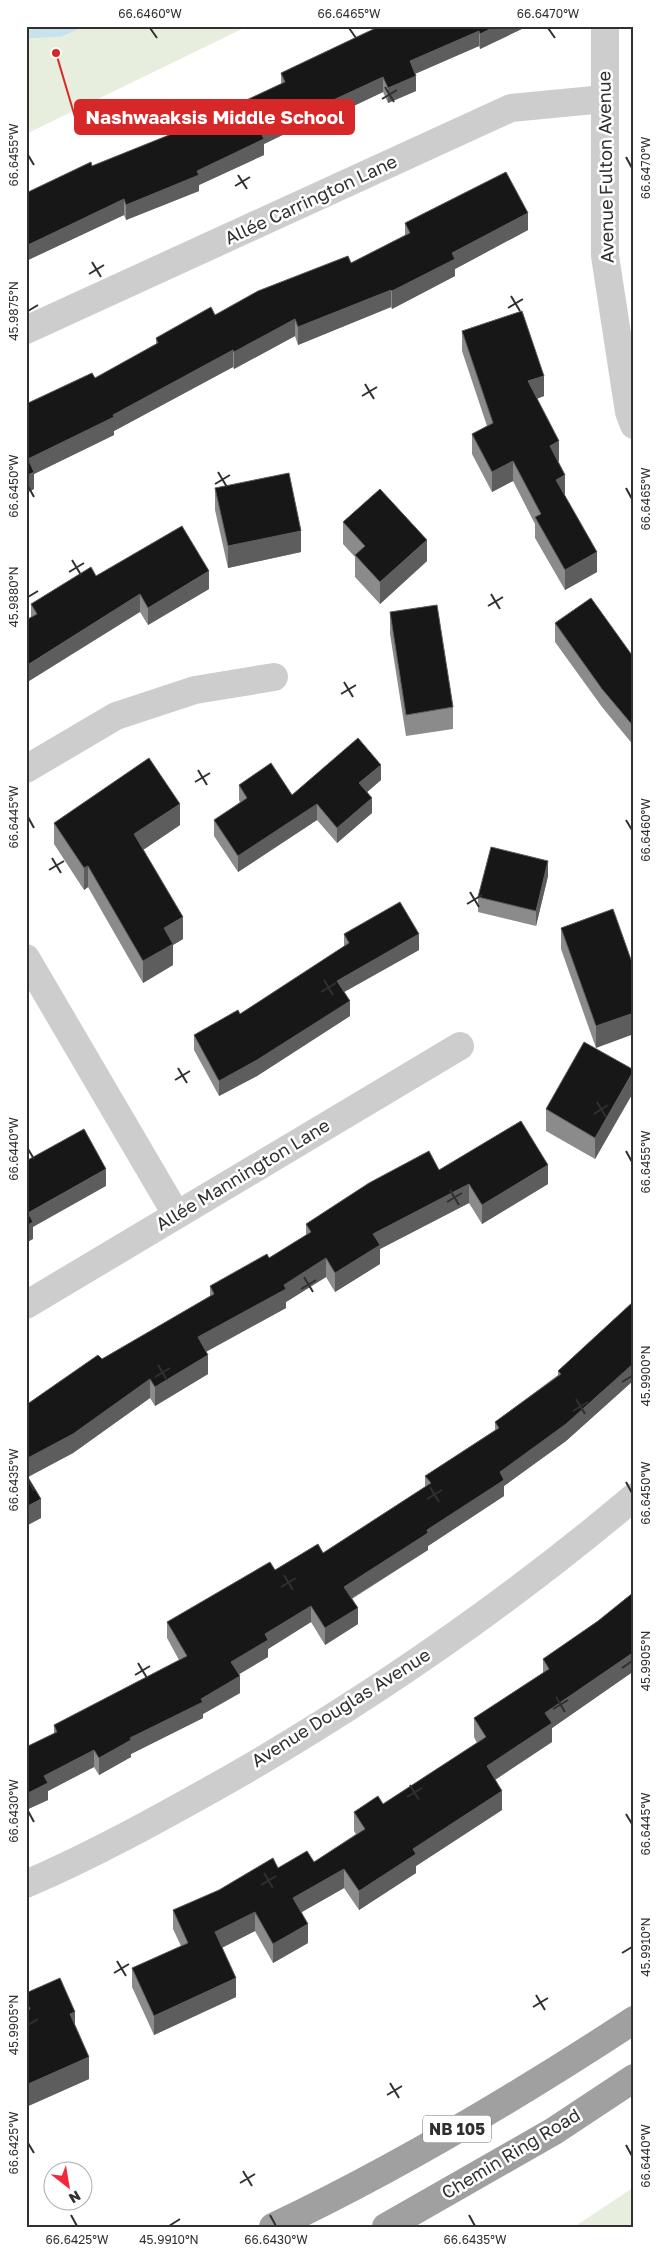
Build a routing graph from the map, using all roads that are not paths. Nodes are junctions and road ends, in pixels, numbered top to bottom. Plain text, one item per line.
1 (605, 26) edge
2 (604, 99) junction
3 (26, 330) edge
4 (634, 425) edge
5 (274, 677) dead end
6 (26, 769) edge
7 (26, 958) edge
8 (460, 1046) dead end
9 (176, 1214) junction
10 (26, 1305) edge
11 (634, 1497) edge
12 (26, 1884) edge
13 (634, 2020) edge
14 (634, 2078) edge
15 (274, 2227) edge
16 (386, 2227) edge

1 - 2 street, Avenue Fulton Avenue
2 - 3 street, Allée Carrington Lane
2 - 4 street, Avenue Fulton Avenue
5 - 6 street
7 - 9 street
8 - 9 street, Allée Mannington Lane
9 - 10 street, Allée Mannington Lane
11 - 12 street, Avenue Douglas Avenue
13 - 15 highway, NB 105
14 - 16 highway, Chemin Ring Road / NB 105

